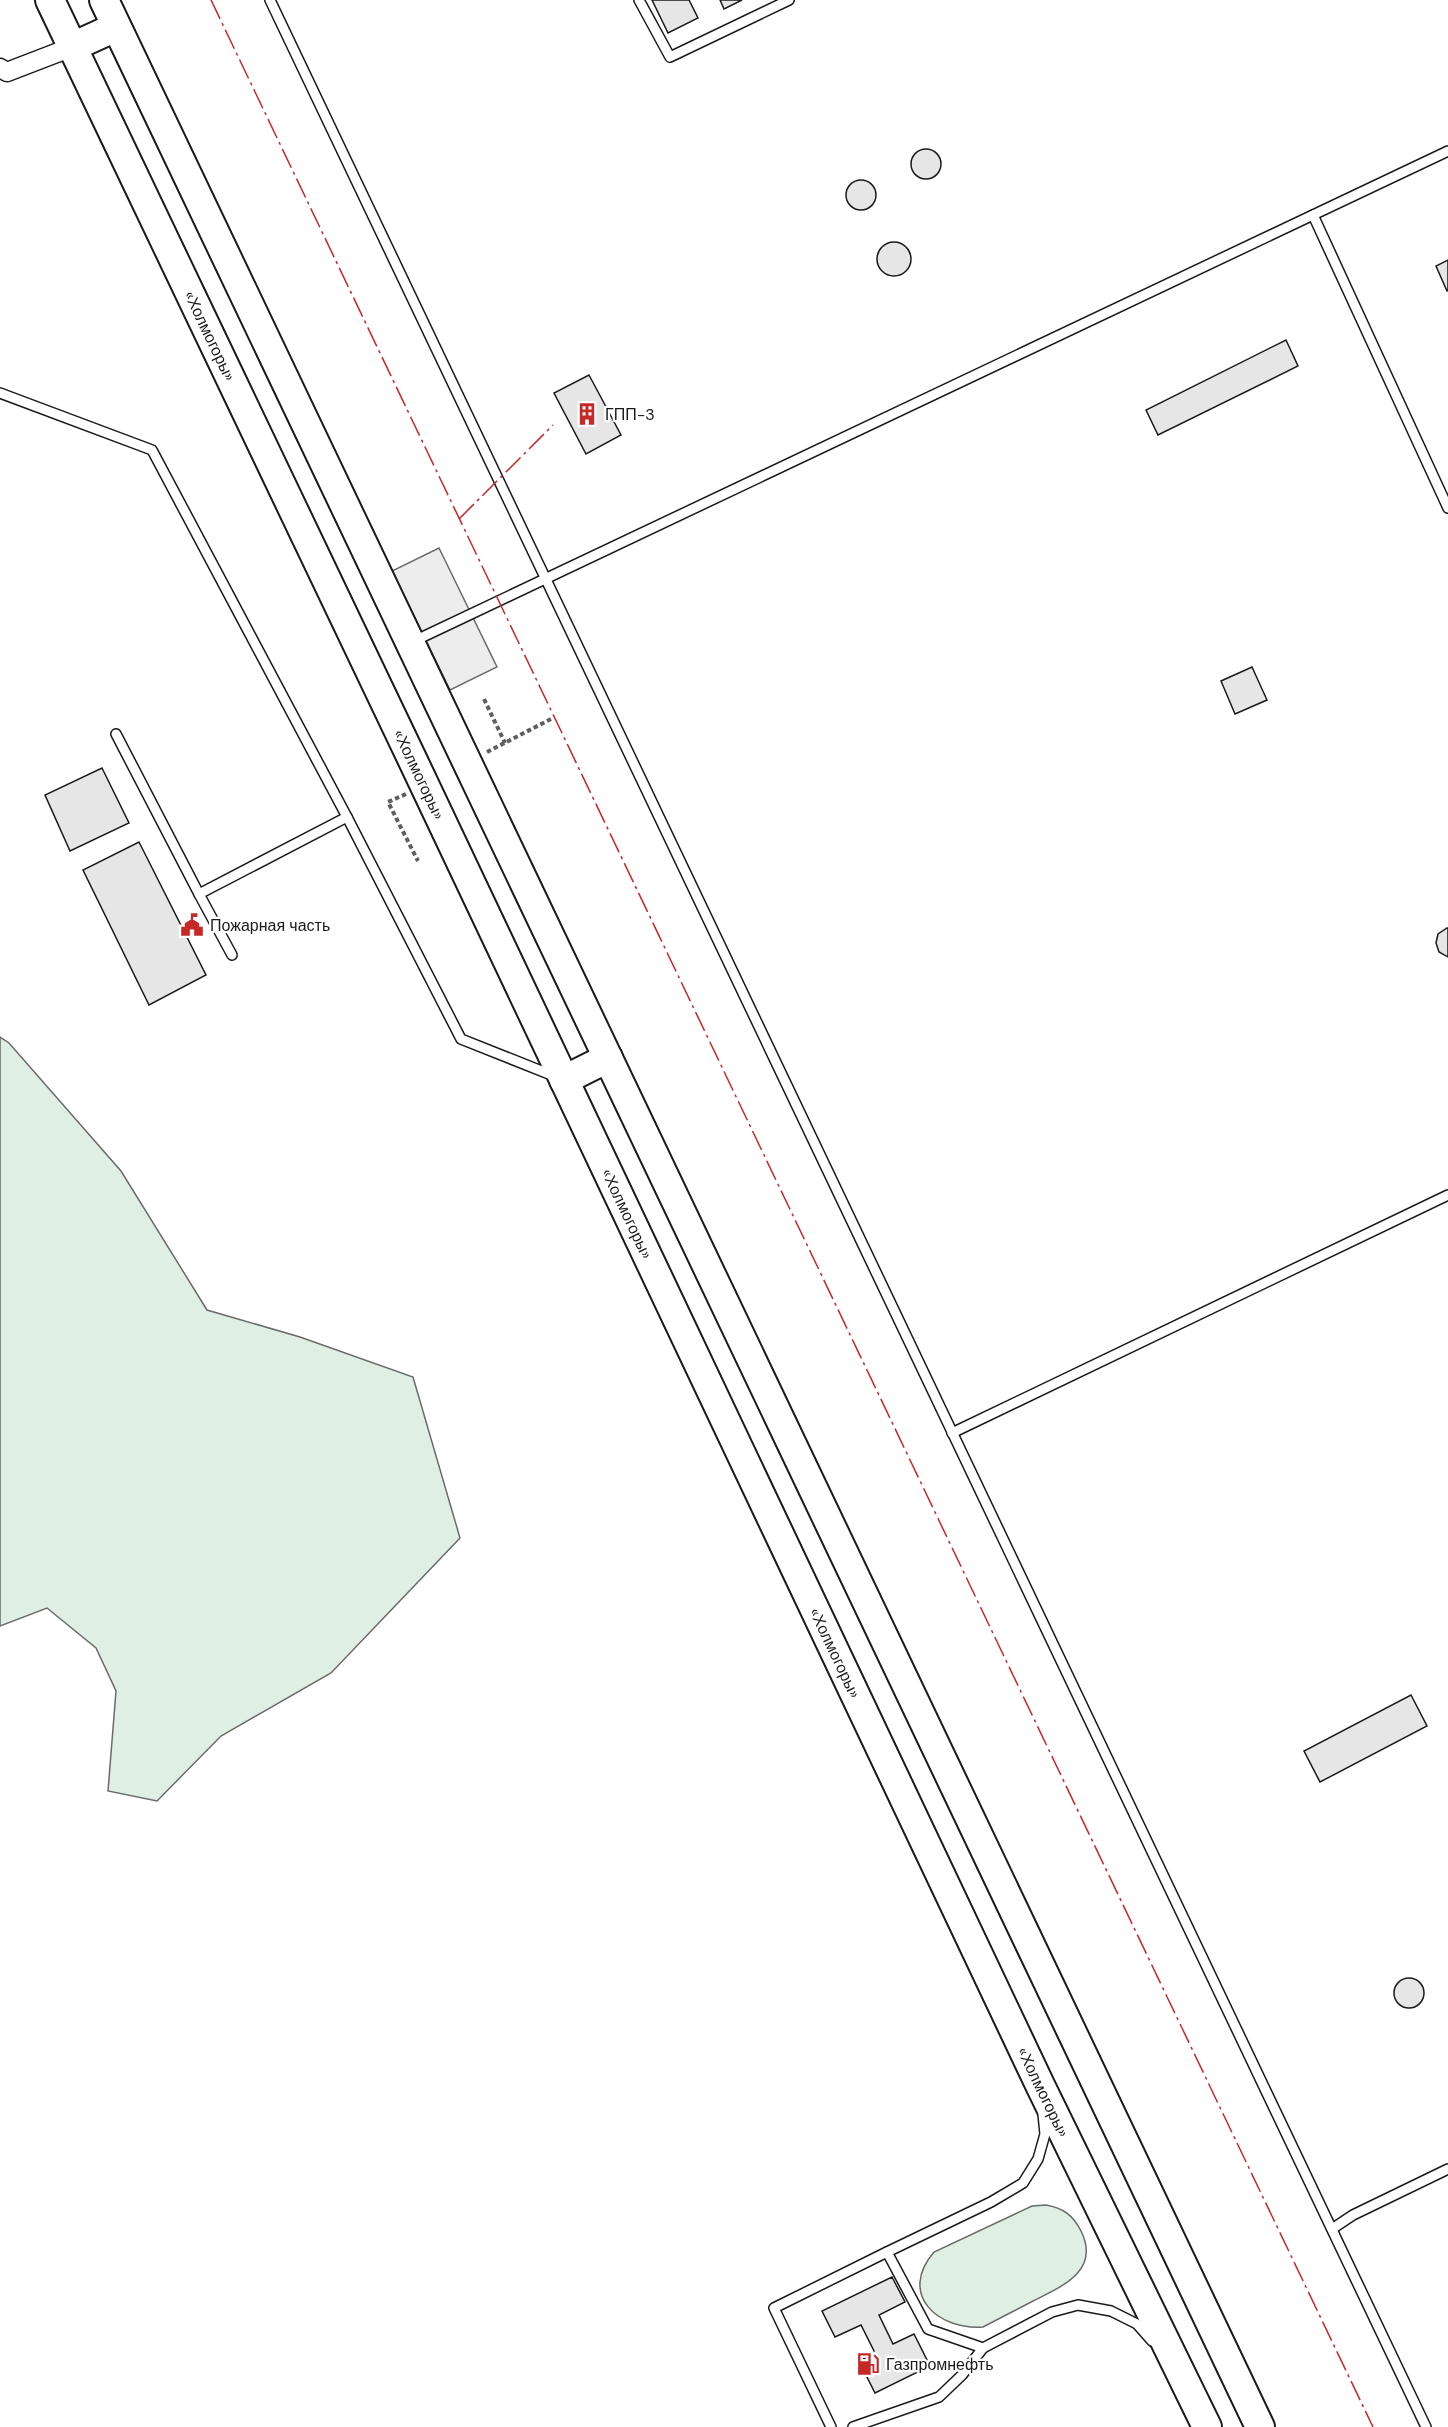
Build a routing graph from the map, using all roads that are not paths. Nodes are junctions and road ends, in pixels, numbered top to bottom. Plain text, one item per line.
1 (50, 0) edge
2 (104, 0) edge
3 (270, 0) edge
4 (639, 0) edge
5 (789, 0) edge
6 (117, 27) junction
7 (72, 47) junction
8 (2, 74) edge
9 (1448, 151) edge
10 (1313, 215) junction
11 (0, 393) edge
12 (1448, 508) edge
13 (546, 580) junction
14 (411, 643) junction
15 (116, 734) dead end
16 (347, 818) junction
17 (199, 894) junction
18 (232, 955) dead end
19 (608, 1058) junction
20 (564, 1080) junction
21 (1448, 1195) edge
22 (952, 1433) junction
23 (1040, 2085) junction
24 (1448, 2169) edge
25 (1332, 2229) junction
26 (887, 2252) junction
27 (983, 2348) junction
28 (1185, 2380) junction
29 (831, 2427) edge
30 (853, 2427) edge
31 (1207, 2427) edge
32 (1260, 2427) edge
33 (1426, 2427) edge

1 - 7 highway, «Холмогоры»
2 - 6 highway
3 - 13 lane
4 - 5 lane
6 - 7 highway
6 - 14 highway
7 - 8 street
7 - 20 highway, «Холмогоры»
9 - 10 lane
10 - 12 lane
10 - 13 lane
11 - 16 lane
13 - 14 lane
13 - 22 lane
14 - 19 highway
15 - 17 lane
16 - 17 lane
16 - 20 lane
17 - 18 lane
19 - 20 highway
19 - 32 highway
20 - 23 highway, «Холмогоры»
21 - 22 lane
22 - 25 lane
23 - 26 lane
23 - 28 highway, «Холмогоры»
24 - 25 lane
25 - 33 lane
26 - 27 lane
26 - 29 lane
27 - 28 lane
27 - 30 lane
28 - 31 highway, «Холмогоры»

